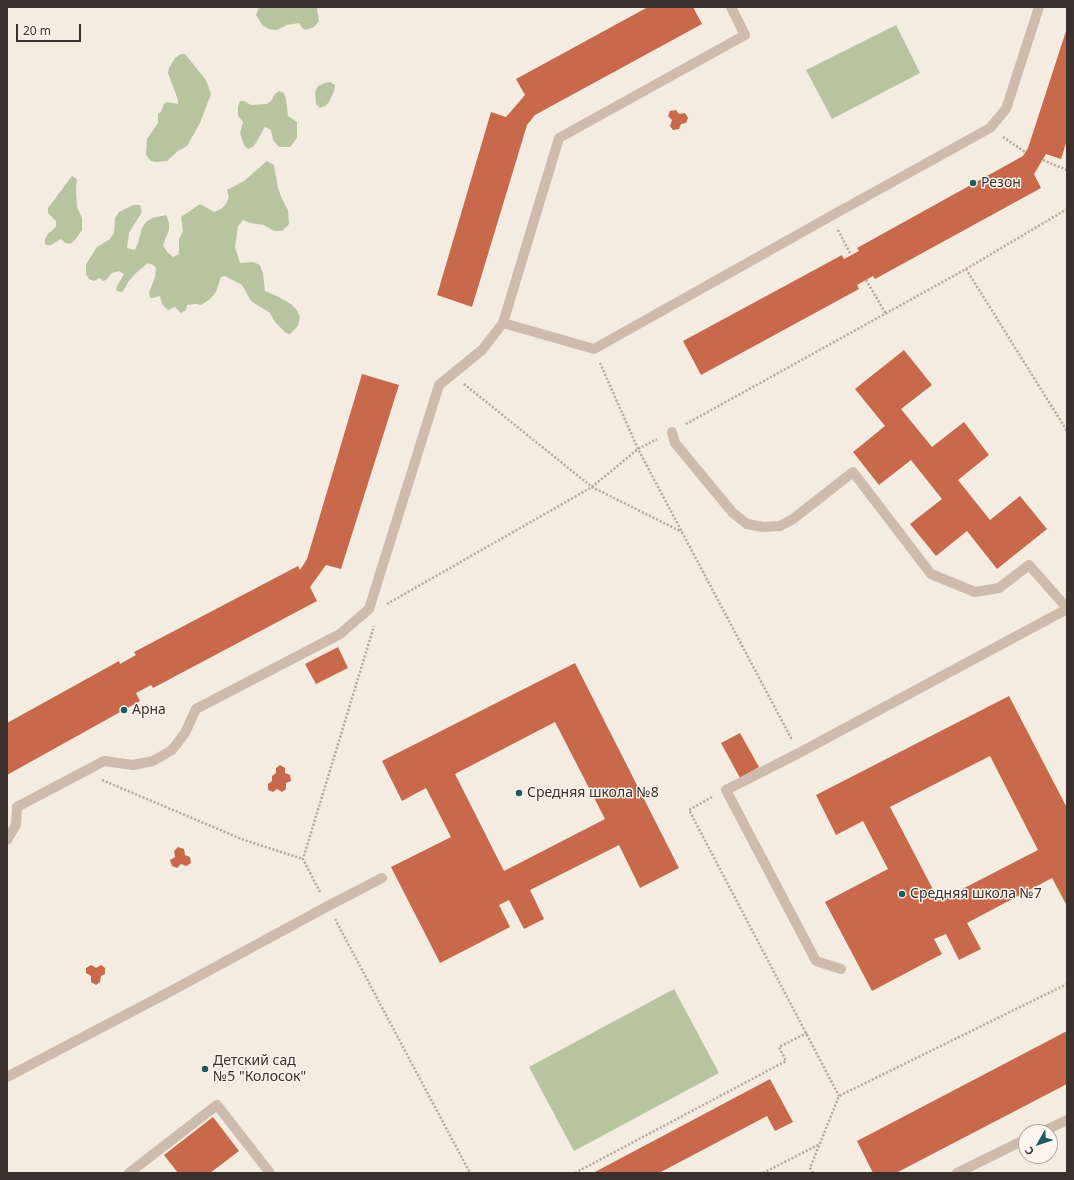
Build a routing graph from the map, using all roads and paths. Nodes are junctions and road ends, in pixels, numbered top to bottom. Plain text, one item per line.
1 (731, 7) edge
2 (1039, 7) edge
3 (990, 128) junction
4 (1025, 152) dead end
5 (1043, 160) dead end
6 (1067, 170) edge
7 (1067, 209) edge
8 (831, 216) junction
9 (851, 255) dead end
10 (966, 269) junction
11 (866, 280) dead end
12 (886, 314) junction
13 (503, 323) junction
14 (594, 350) junction
15 (453, 375) junction
16 (1067, 431) edge
17 (672, 432) junction
18 (638, 449) junction
19 (592, 487) junction
20 (682, 532) junction
21 (387, 604) dead end
22 (1067, 608) edge
23 (375, 624) dead end
24 (799, 753) junction
25 (82, 772) junction
26 (726, 790) junction
27 (7, 840) edge
28 (303, 859) junction
29 (382, 878) dead end
30 (328, 906) junction
31 (841, 969) dead end
32 (1067, 984) edge
33 (807, 1033) junction
34 (7, 1077) edge
35 (839, 1096) junction
36 (820, 1144) junction
37 (1018, 1144) edge
38 (130, 1173) edge
39 (270, 1173) edge
40 (470, 1173) edge
41 (575, 1173) edge
42 (763, 1173) edge
43 (813, 1173) edge
44 (956, 1173) edge

1 - 13 street
2 - 3 street
3 - 4 path
3 - 8 street
5 - 6 path
7 - 10 path
8 - 9 path
8 - 14 street
10 - 12 path
10 - 16 path
11 - 12 path
12 - 17 path
13 - 14 street
13 - 15 street
14 - 18 path
15 - 19 path
15 - 25 street
17 - 18 path
17 - 22 street
18 - 19 path
18 - 20 path
19 - 20 path
19 - 21 path
20 - 24 path
22 - 24 street
23 - 28 path
24 - 26 street
25 - 27 street
25 - 28 path
26 - 31 street
26 - 33 path
28 - 30 path
29 - 30 street
30 - 34 street
30 - 40 path
32 - 35 path
33 - 35 path
33 - 41 path
35 - 36 path
36 - 42 path
36 - 43 path
37 - 44 street
38 - 39 street

